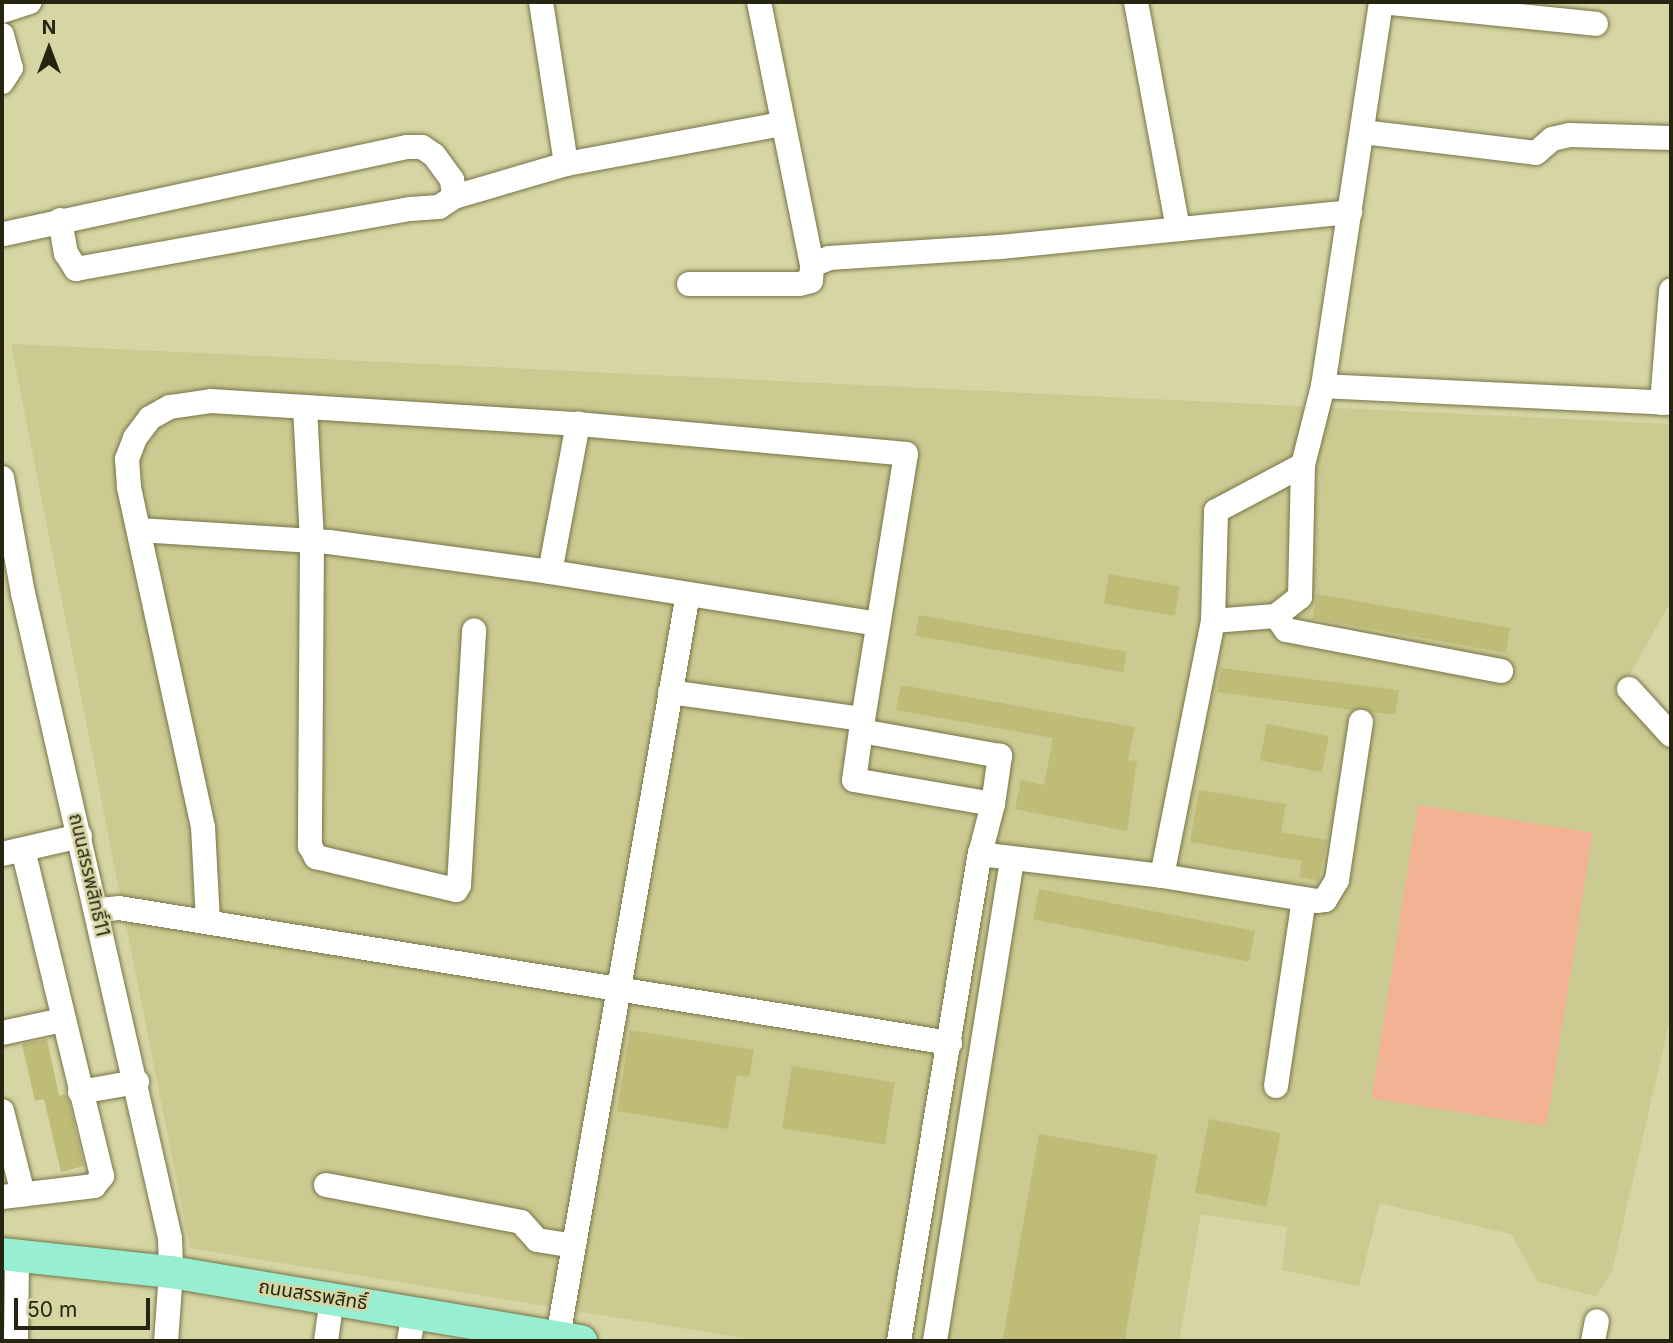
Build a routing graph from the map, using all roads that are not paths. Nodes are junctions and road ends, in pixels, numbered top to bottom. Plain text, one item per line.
1 (30, 2) edge
2 (541, 2) edge
3 (759, 2) edge
4 (1136, 2) edge
5 (1381, 2) edge
6 (2, 11) edge
7 (1596, 24) dead end
8 (2, 35) edge
9 (2, 82) edge
10 (781, 124) junction
11 (1363, 132) junction
12 (1671, 138) edge
13 (566, 164) junction
14 (454, 197) junction
15 (1350, 212) junction
16 (60, 220) junction
17 (1178, 229) junction
18 (4, 234) dead end
19 (812, 265) junction
20 (689, 284) dead end
21 (1671, 290) edge
22 (1323, 386) junction
23 (1666, 403) edge
24 (305, 407) junction
25 (578, 424) junction
26 (1303, 465) junction
27 (2, 478) edge
28 (139, 530) junction
29 (312, 541) junction
30 (550, 572) junction
31 (688, 594) junction
32 (1276, 616) junction
33 (1213, 621) junction
34 (877, 624) junction
35 (474, 629) dead end
36 (1501, 671) dead end
37 (1629, 688) dead end
38 (670, 692) junction
39 (1361, 722) dead end
40 (861, 725) junction
41 (1671, 735) edge
42 (993, 804) junction
43 (80, 836) junction
44 (13, 851) edge
45 (980, 854) junction
46 (1012, 859) junction
47 (1162, 876) junction
48 (1304, 900) junction
49 (97, 910) junction
50 (208, 922) junction
51 (617, 990) junction
52 (63, 1020) junction
53 (2, 1033) edge
54 (950, 1043) junction
55 (137, 1082) junction
56 (1276, 1086) dead end
57 (80, 1092) junction
58 (2, 1111) edge
59 (327, 1185) dead end
60 (13, 1196) edge
61 (573, 1246) junction
62 (9, 1255) edge
63 (171, 1272) junction
64 (332, 1298) junction
65 (411, 1327) edge
66 (517, 1335) edge
67 (569, 1339) edge
68 (16, 1341) edge
69 (166, 1341) edge
70 (326, 1341) edge
71 (899, 1341) edge
72 (935, 1341) edge

1 - 6 street
2 - 13 street
3 - 10 street
4 - 17 street
5 - 7 street
5 - 11 street
8 - 9 street
10 - 13 street
10 - 19 street
11 - 12 street
11 - 15 street
13 - 14 street
14 - 16 street
14 - 16 street
15 - 17 street
15 - 22 street
16 - 18 street
17 - 19 street
19 - 20 street
21 - 23 street
22 - 23 street
22 - 26 street
24 - 25 street
24 - 28 street
24 - 29 street
25 - 30 street
25 - 34 street
26 - 32 street
26 - 33 street
27 - 43 street, ถนนสรรพสิทธิ์11
28 - 29 street
28 - 50 street
29 - 30 street
29 - 35 street
30 - 31 street
31 - 34 street
31 - 38 street
32 - 33 street
32 - 36 street
33 - 47 street
34 - 40 street
37 - 41 street
38 - 40 street
38 - 51 street
39 - 48 street
40 - 42 street
40 - 42 street
42 - 45 street
43 - 44 street
43 - 49 street, ถนนสรรพสิทธิ์11
44 - 52 street
45 - 46 street
45 - 54 street
46 - 47 street
46 - 72 street
47 - 48 street
48 - 56 street
49 - 50 street
49 - 55 street, ถนนสรรพสิทธิ์11
50 - 51 street
51 - 54 street
51 - 61 street
52 - 53 street
52 - 57 street
54 - 71 street
55 - 57 street
55 - 63 street, ถนนสรรพสิทธิ์11
57 - 60 street
58 - 60 street
59 - 61 street
61 - 67 street
62 - 63 main road, ถนนสรรพสิทธิ์
62 - 68 street
63 - 64 main road, ถนนสรรพสิทธิ์
63 - 69 street, ถนนสรรพสิทธิ์11
64 - 65 main road, ถนนสรรพสิทธิ์
64 - 70 street
65 - 66 main road, ถนนสรรพสิทธิ์
66 - 67 main road, ถนนสรรพสิทธิ์

